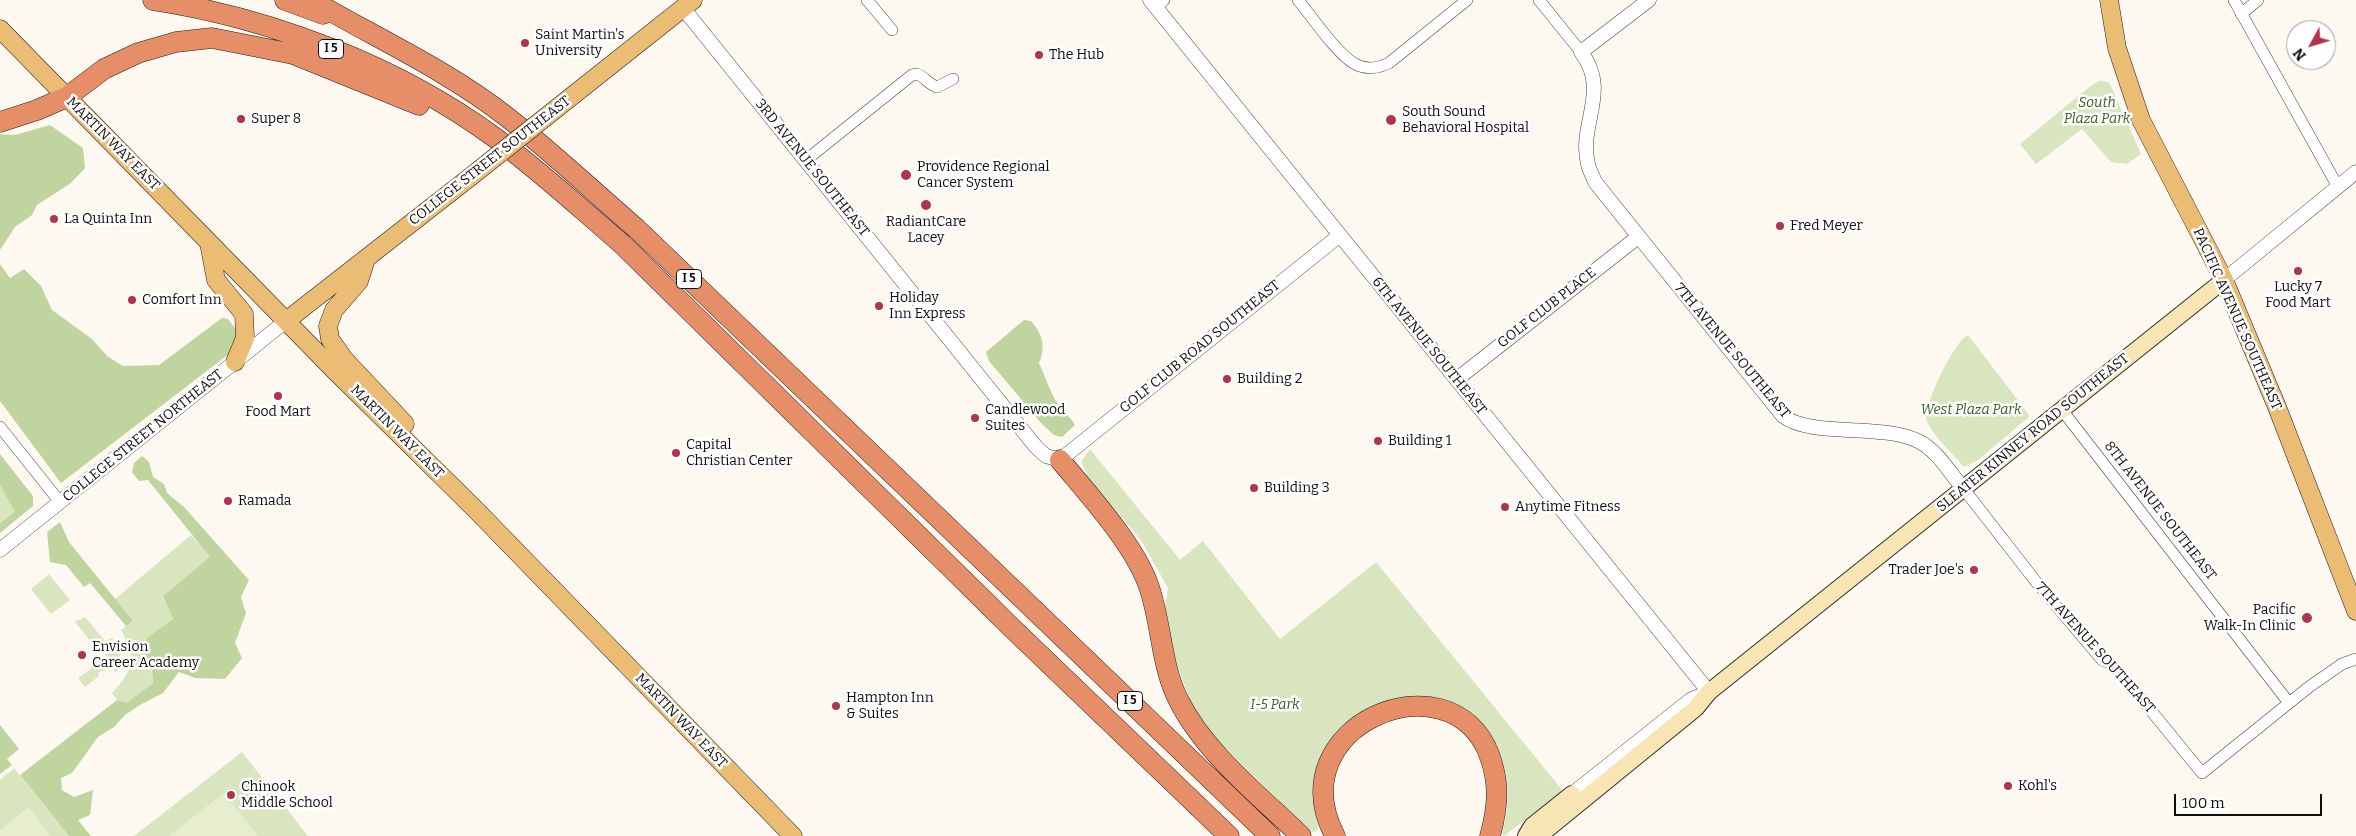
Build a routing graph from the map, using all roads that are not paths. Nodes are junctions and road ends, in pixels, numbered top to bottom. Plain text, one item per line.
1 (153, 0) edge
2 (285, 0) edge
3 (310, 0) edge
4 (867, 0) edge
5 (1298, 0) edge
6 (1467, 0) edge
7 (1539, 0) edge
8 (1648, 0) edge
9 (2110, 0) edge
10 (2234, 0) edge
11 (2258, 0) edge
12 (1156, 2) edge
13 (684, 3) edge
14 (2241, 14) junction
15 (360, 28) junction
16 (0, 29) edge
17 (892, 30) dead end
18 (1581, 52) junction
19 (953, 79) dead end
20 (67, 97) junction
21 (0, 122) edge
22 (494, 137) junction
23 (806, 160) junction
24 (2356, 172) edge
25 (2338, 187) junction
26 (1340, 235) junction
27 (1638, 237) junction
28 (209, 243) junction
29 (366, 258) junction
30 (2224, 280) junction
31 (286, 321) junction
32 (235, 362) junction
33 (1457, 380) junction
34 (2062, 410) junction
35 (0, 427) edge
36 (1060, 460) junction
37 (428, 463) junction
38 (1963, 488) junction
39 (60, 502) junction
40 (0, 550) edge
41 (2356, 611) edge
42 (1013, 629) junction
43 (2356, 658) edge
44 (1709, 692) junction
45 (2289, 703) junction
46 (1572, 794) joint
47 (793, 836) edge
48 (1213, 836) edge
49 (1229, 836) edge
50 (1270, 836) edge
51 (1301, 836) edge
52 (1335, 836) edge
53 (1490, 836) edge
54 (1526, 836) edge
55 (1539, 836) edge

1 - 22 highway, I 5
2 - 15 highway, I 5
3 - 15 highway
4 - 17 street
5 - 6 street
7 - 18 street, 7TH AVENUE SOUTHEAST
8 - 18 street
9 - 30 main road, PACIFIC AVENUE SOUTHEAST
10 - 14 street
11 - 14 street
12 - 26 street, 6TH AVENUE SOUTHEAST
13 - 23 street, 3RD AVENUE SOUTHEAST
13 - 29 main road, COLLEGE STREET SOUTHEAST, bridge
14 - 25 street
15 - 50 highway, I 5
16 - 20 main road, MARTIN WAY EAST
18 - 27 street, 7TH AVENUE SOUTHEAST
19 - 23 street
20 - 21 highway
20 - 22 highway
20 - 28 main road, MARTIN WAY EAST
22 - 42 highway, I 5
23 - 36 street, 3RD AVENUE SOUTHEAST
24 - 25 street, SLEATER KINNEY ROAD SOUTHEAST
25 - 30 street, SLEATER KINNEY ROAD SOUTHEAST
26 - 33 street, 6TH AVENUE SOUTHEAST
26 - 36 street, GOLF CLUB ROAD SOUTHEAST
27 - 33 street, GOLF CLUB PLACE
27 - 38 street, 7TH AVENUE SOUTHEAST
28 - 31 main road, MARTIN WAY EAST
28 - 32 main road
29 - 31 main road, COLLEGE STREET SOUTHEAST
29 - 37 main road
30 - 34 main road, SLEATER KINNEY ROAD SOUTHEAST
30 - 41 main road, PACIFIC AVENUE SOUTHEAST
31 - 32 street, COLLEGE STREET NORTHEAST
31 - 37 main road, MARTIN WAY EAST
32 - 39 street, COLLEGE STREET NORTHEAST
33 - 44 street, 6TH AVENUE SOUTHEAST
34 - 38 main road, SLEATER KINNEY ROAD SOUTHEAST
34 - 45 street, 8TH AVENUE SOUTHEAST
35 - 39 street
36 - 51 highway
37 - 47 main road, MARTIN WAY EAST
38 - 44 main road, SLEATER KINNEY ROAD SOUTHEAST
38 - 45 street, 7TH AVENUE SOUTHEAST
39 - 40 street, COLLEGE STREET NORTHEAST
42 - 48 highway
42 - 49 highway, I 5
43 - 45 street
44 - 46 street, SLEATER KINNEY ROAD SOUTHEAST
44 - 55 main road, SLEATER KINNEY ROAD SOUTHEAST
46 - 54 main road, SLEATER KINNEY ROAD SOUTHEAST
52 - 53 highway

